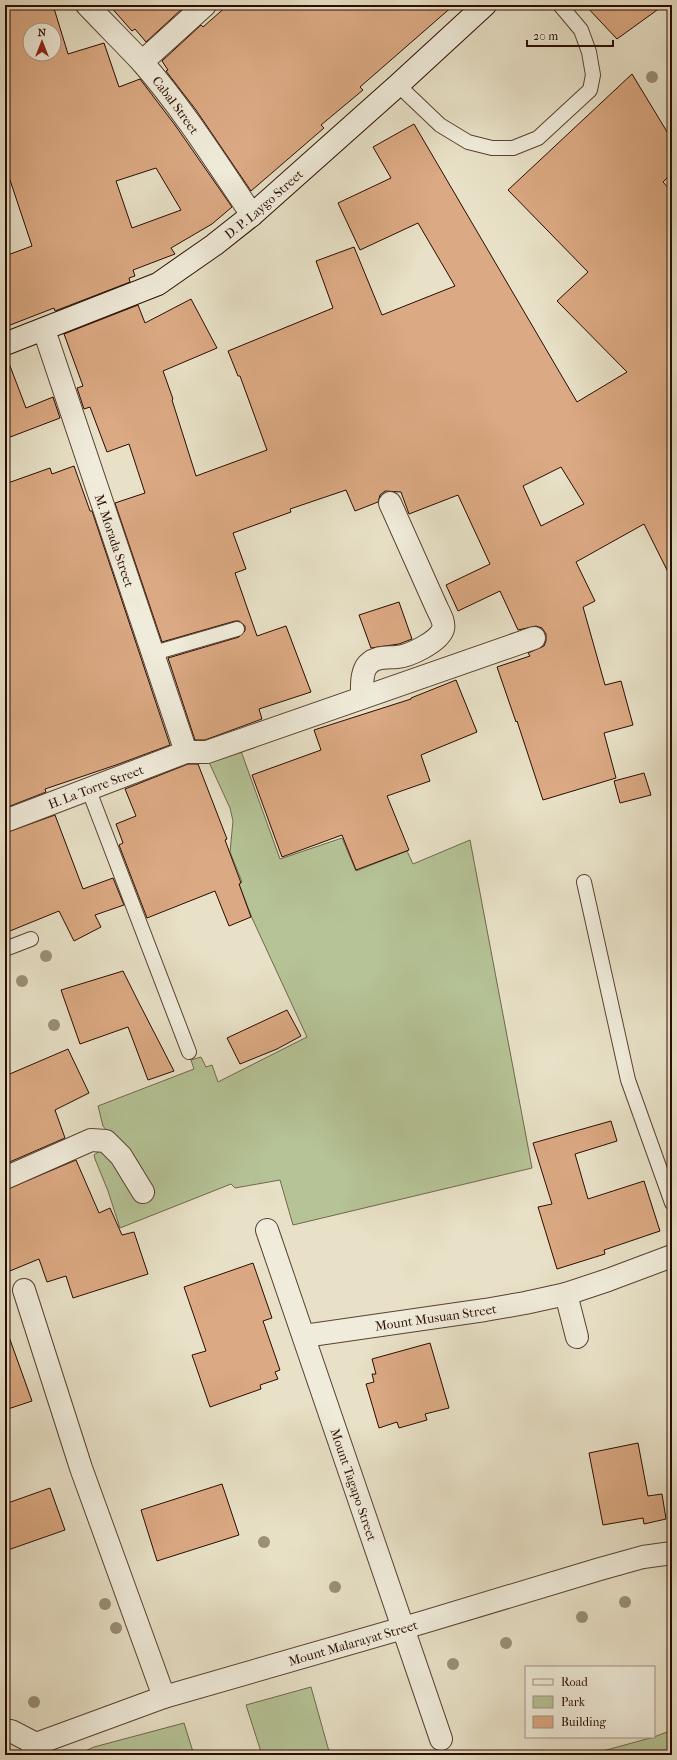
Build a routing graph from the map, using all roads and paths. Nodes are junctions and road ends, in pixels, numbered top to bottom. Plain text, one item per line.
1 (87, 5) edge
2 (205, 5) edge
3 (485, 5) edge
4 (560, 5) edge
5 (142, 62) junction
6 (398, 85) junction
7 (252, 215) junction
8 (44, 330) junction
9 (5, 344) edge
10 (390, 503) dead end
11 (237, 629) dead end
12 (534, 638) dead end
13 (154, 653) junction
14 (362, 697) junction
15 (186, 752) junction
16 (88, 788) junction
17 (5, 821) edge
18 (584, 882) dead end
19 (31, 939) dead end
20 (5, 949) edge
21 (189, 1052) dead end
22 (5, 1178) edge
23 (143, 1192) dead end
24 (672, 1203) edge
25 (267, 1230) dead end
26 (672, 1256) edge
27 (24, 1290) dead end
28 (566, 1294) junction
29 (304, 1336) junction
30 (577, 1338) dead end
31 (672, 1553) edge
32 (403, 1628) junction
33 (164, 1697) junction
34 (5, 1730) edge
35 (441, 1739) dead end
36 (34, 1749) edge

1 - 5 street, Cabal Street
2 - 5 street
3 - 6 street, D. P. Laygo Street
4 - 6 lane
5 - 7 street, Cabal Street
6 - 7 street, D. P. Laygo Street
7 - 8 street, D. P. Laygo Street
8 - 9 street, D. P. Laygo Street
8 - 13 street, M. Morada Street
10 - 14 street
11 - 13 lane
12 - 14 street
13 - 15 street, M. Morada Street
14 - 15 street
15 - 16 street, H. La Torre Street
16 - 17 street, H. La Torre Street
16 - 21 lane
18 - 24 lane
19 - 20 lane
22 - 23 street
25 - 29 street, Mount Tagapo Street
26 - 28 street, Mount Musuan Street
27 - 33 street
28 - 29 street, Mount Musuan Street
28 - 30 street
29 - 32 street, Mount Tagapo Street
31 - 32 street, Mount Malarayat Street
32 - 33 street, Mount Malarayat Street
32 - 35 street, Mount Tagapo Street
33 - 36 street, Mount Malarayat Street
34 - 36 street, Mount Malarayat Street

